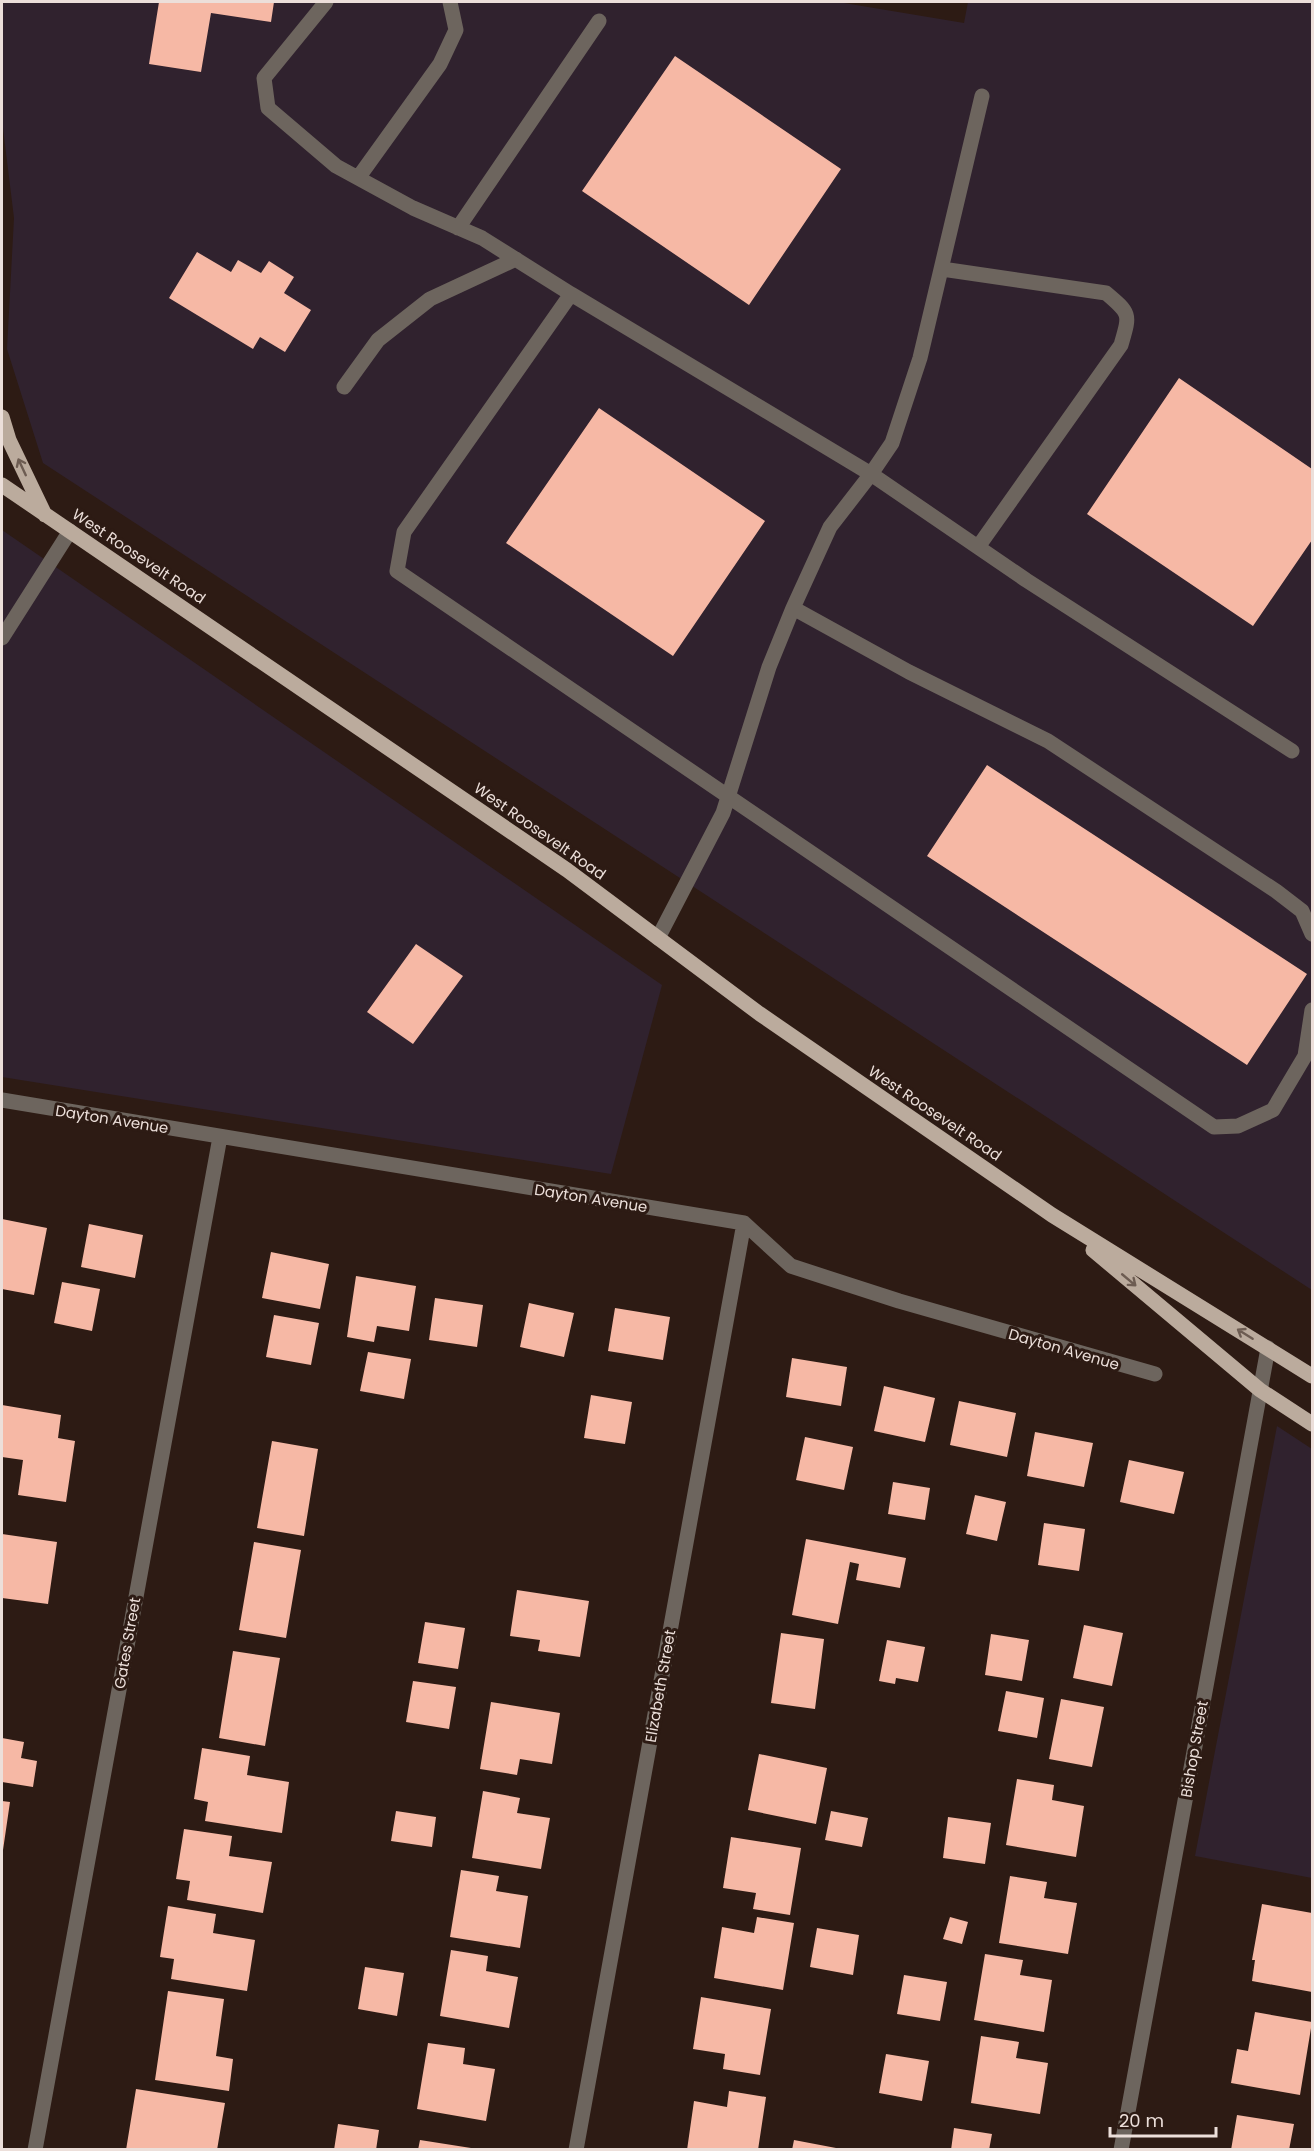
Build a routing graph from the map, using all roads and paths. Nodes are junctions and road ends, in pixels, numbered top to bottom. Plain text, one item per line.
1 (326, 2) edge
2 (450, 2) edge
3 (599, 21) dead end
4 (982, 96) dead end
5 (358, 178) junction
6 (458, 228) junction
7 (516, 259) junction
8 (942, 269) junction
9 (571, 294) junction
10 (344, 387) dead end
11 (2, 417) edge
12 (871, 474) junction
13 (2, 485) edge
14 (45, 515) junction
15 (70, 531) junction
16 (978, 547) junction
17 (793, 608) junction
18 (2, 638) edge
19 (1292, 751) dead end
20 (730, 795) junction
21 (1312, 933) edge
22 (658, 938) junction
23 (1312, 1010) edge
24 (2, 1100) edge
25 (220, 1137) junction
26 (1052, 1215) junction
27 (744, 1223) junction
28 (1268, 1348) junction
29 (1155, 1374) dead end
30 (1312, 1376) edge
31 (1260, 1390) junction
32 (1312, 1424) edge
33 (35, 2150) edge
34 (576, 2150) edge
35 (1121, 2150) edge

1 - 5 street
2 - 5 street
3 - 6 street
4 - 8 street
5 - 6 street
6 - 7 street
7 - 9 street
7 - 10 street
8 - 12 street
8 - 16 street
9 - 12 street
9 - 20 street
14 -> 11 main road
12 - 16 street
12 - 17 street
13 - 14 main road, West Roosevelt Road
14 - 15 main road, West Roosevelt Road
15 - 18 street
15 - 22 main road, West Roosevelt Road
16 - 19 street
17 - 20 street
17 - 21 street
20 - 22 street
20 - 23 street
22 - 26 main road, West Roosevelt Road
24 - 25 street, Dayton Avenue
25 - 27 street, Dayton Avenue
25 - 33 street, Gates Street
28 -> 26 main road, West Roosevelt Road
26 -> 31 main road, West Roosevelt Road
27 - 29 street, Dayton Avenue
27 - 34 street, Elizabeth Street
28 - 30 main road, West Roosevelt Road
28 - 31 street, Bishop Street
31 - 32 main road, West Roosevelt Road
31 - 35 street, Bishop Street

